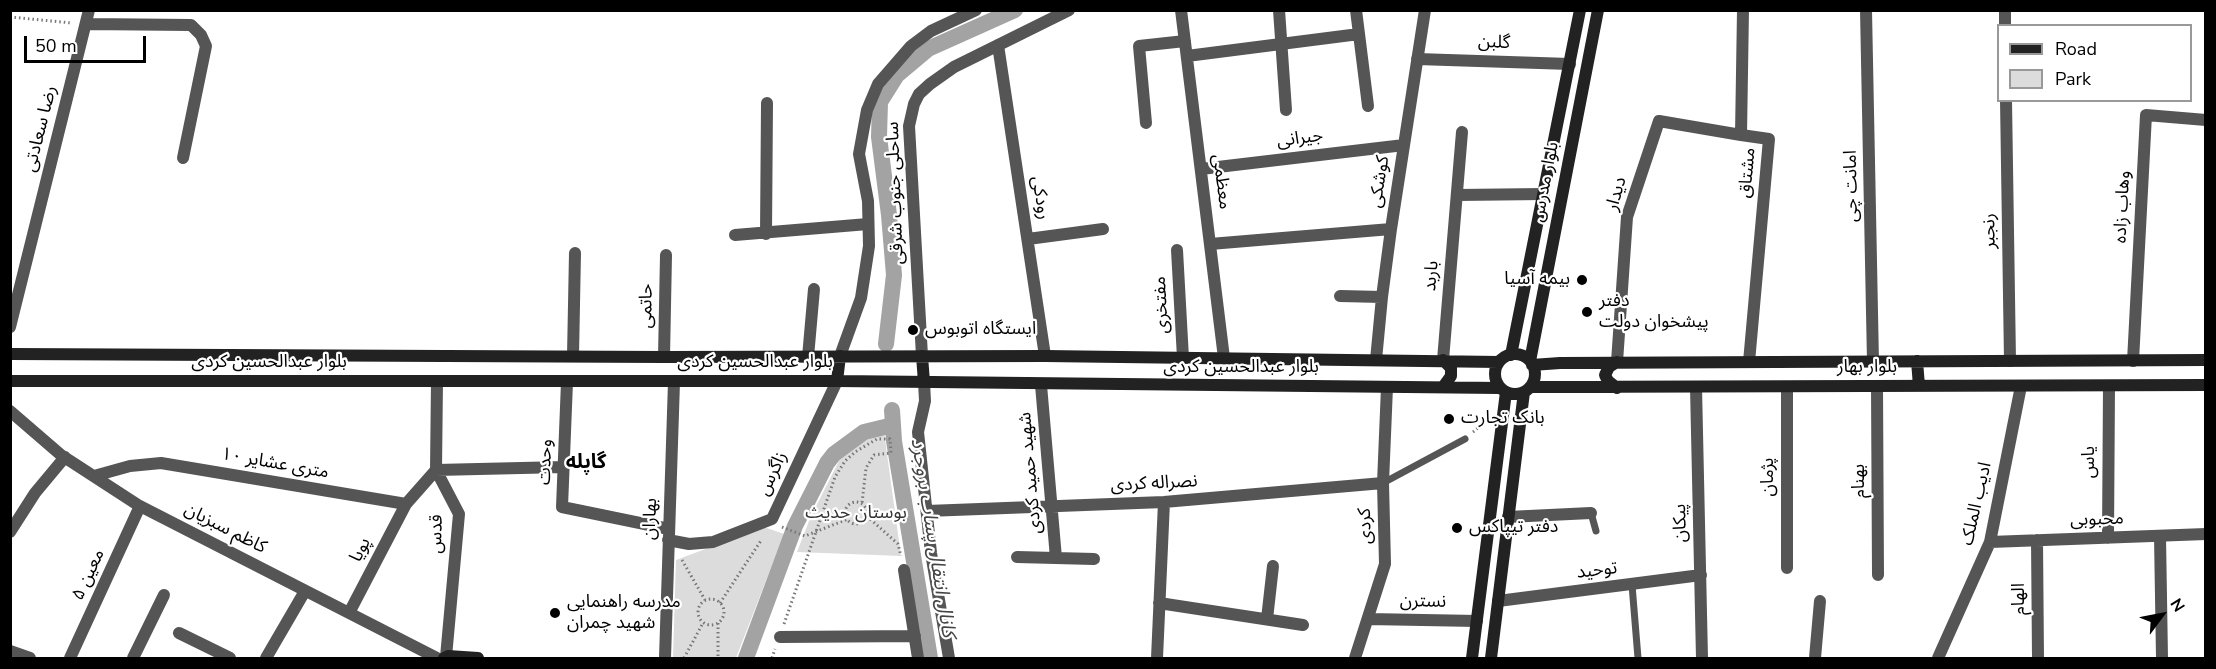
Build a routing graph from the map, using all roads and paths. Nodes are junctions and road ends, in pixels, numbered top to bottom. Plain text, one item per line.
1 (89, 10) edge
2 (976, 10) edge
3 (1069, 10) edge
4 (1181, 10) edge
5 (1279, 10) edge
6 (1356, 10) edge
7 (1425, 10) edge
8 (1580, 10) edge
9 (1598, 10) edge
10 (1743, 10) edge
11 (1866, 10) edge
12 (956, 15) edge
13 (10, 17) edge
14 (86, 24) junction
15 (1359, 34) junction
16 (1185, 41) junction
17 (1281, 44) junction
18 (998, 45) junction
19 (1187, 56) junction
20 (1417, 59) junction
21 (1570, 64) junction
22 (2006, 102) edge
23 (767, 103) dead end
24 (1368, 106) dead end
25 (1286, 110) dead end
26 (2205, 120) edge
27 (1146, 123) dead end
28 (1462, 132) dead end
29 (1741, 135) junction
30 (1404, 145) junction
31 (183, 158) dead end
32 (1201, 169) junction
33 (1544, 194) junction
34 (1457, 195) junction
35 (868, 224) junction
36 (1103, 229) dead end
37 (1391, 230) junction
38 (766, 234) junction
39 (735, 235) dead end
40 (1028, 239) junction
41 (1210, 244) junction
42 (1177, 250) dead end
43 (575, 253) dead end
44 (666, 255) dead end
45 (814, 288) dead end
46 (1340, 296) dead end
47 (1382, 297) junction
48 (10, 327) edge
49 (10, 354) edge
50 (1511, 355) junction
51 (573, 356) junction
52 (840, 356) junction
53 (922, 356) junction
54 (1045, 356) junction
55 (664, 357) junction
56 (808, 357) junction
57 (1184, 358) junction
58 (1224, 358) junction
59 (1376, 360) junction
60 (1443, 360) junction
61 (2205, 360) edge
62 (2010, 361) junction
63 (2133, 361) junction
64 (1499, 362) junction
65 (1617, 362) junction
66 (1749, 362) junction
67 (1874, 362) junction
68 (1917, 362) junction
69 (1531, 363) junction
70 (10, 381) edge
71 (438, 381) junction
72 (837, 381) junction
73 (567, 382) junction
74 (674, 382) junction
75 (924, 382) junction
76 (1041, 385) junction
77 (2205, 385) edge
78 (1878, 386) junction
79 (1919, 386) junction
80 (2021, 386) junction
81 (2109, 386) junction
82 (1387, 387) junction
83 (1443, 387) junction
84 (1696, 387) junction
85 (1787, 387) junction
86 (1617, 388) junction
87 (1503, 390) junction
88 (1527, 390) junction
89 (1504, 406) junction
90 (10, 411) edge
91 (1465, 439) joint
92 (65, 457) junction
93 (564, 467) junction
94 (436, 470) junction
95 (94, 476) junction
96 (1383, 483) junction
97 (1164, 502) junction
98 (862, 503) junction
99 (406, 504) junction
100 (140, 506) junction
101 (1052, 506) junction
102 (927, 511) junction
103 (1591, 513) joint
104 (867, 516) junction
105 (1508, 517) junction
106 (848, 519) junction
107 (774, 528) dead end
108 (1596, 531) dead end
109 (10, 532) edge
110 (816, 532) junction
111 (2205, 534) edge
112 (765, 535) dead end
113 (669, 536) junction
114 (2160, 536) junction
115 (2108, 538) junction
116 (2037, 540) junction
117 (1990, 542) junction
118 (1017, 557) dead end
119 (1056, 558) junction
120 (1094, 559) dead end
121 (1273, 566) dead end
122 (1787, 568) dead end
123 (904, 570) joint
124 (1701, 574) junction
125 (1878, 575) dead end
126 (1632, 585) junction
127 (305, 591) junction
128 (164, 595) dead end
129 (705, 600) junction
130 (1498, 601) junction
131 (1820, 601) dead end
132 (720, 603) junction
133 (1159, 603) junction
134 (349, 613) junction
135 (1368, 618) junction
136 (1267, 619) junction
137 (1477, 621) junction
138 (703, 622) junction
139 (718, 623) junction
140 (1303, 625) dead end
141 (781, 632) joint
142 (179, 633) dead end
143 (915, 636) junction
144 (10, 651) edge
145 (26, 658) edge
146 (70, 658) edge
147 (133, 658) edge
148 (230, 658) edge
149 (266, 658) edge
150 (442, 658) edge
151 (478, 658) edge
152 (665, 658) edge
153 (684, 658) edge
154 (718, 658) edge
155 (918, 658) edge
156 (949, 658) edge
157 (1156, 658) edge
158 (1355, 658) edge
159 (1472, 658) edge
160 (1491, 658) edge
161 (1638, 658) edge
162 (1702, 658) edge
163 (1815, 658) edge
164 (1938, 658) edge
165 (2038, 658) edge
166 (2162, 658) edge

1 - 14 street, رضا سعادتی
2 - 12 street
3 - 18 street, ساحلی جنوب شرقی
4 - 16 street, معظمی
5 - 17 street
6 - 15 street
7 - 20 street, کوشکی
8 - 21 main road, بلوار مدرس
9 - 69 main road, بلوار مدرس
10 - 29 street, مشتاق
11 - 67 street, امانت چی
12 - 35 street
13 - 14 path
14 - 31 street
14 - 48 street, رضا سعادتی
15 - 17 street
15 - 24 street
16 - 19 street, معظمی
16 - 27 street
17 - 19 street
17 - 25 street
18 - 40 street, رودکی
18 - 53 street, ساحلی جنوب شرقی
19 - 32 street, معظمی
20 - 21 street, گلبن
20 - 30 street, کوشکی
21 - 33 main road, بلوار مدرس
22 - 62 street, رنجبر
23 - 38 street
26 - 63 street, وهاب زاده
28 - 34 street, باربد
29 - 65 street, دیدار
29 - 66 street, مشتاق
30 - 32 street, جیرانی
30 - 37 street, کوشکی
32 - 41 street, معظمی
33 - 34 street
33 - 50 main road, بلوار مدرس
34 - 60 street, باربد
35 - 38 street
35 - 52 street
36 - 40 street
37 - 41 street
37 - 47 street, کوشکی
38 - 39 street
40 - 54 street, رودکی
41 - 58 street, معظمی
42 - 57 street, مفتخری
43 - 51 street
44 - 55 street, حاتمی
45 - 56 street
46 - 47 street
47 - 59 street, کوشکی
49 - 51 main road, بلوار عبدالحسین کردی
50 - 64 main road
50 - 69 main road
51 - 55 main road, بلوار عبدالحسین کردی
52 - 53 main road, بلوار عبدالحسین کردی
52 - 56 main road, بلوار عبدالحسین کردی
52 - 72 main road
53 - 54 main road, بلوار عبدالحسین کردی
53 - 75 main road
54 - 57 main road, بلوار عبدالحسین کردی
55 - 56 main road, بلوار عبدالحسین کردی
57 - 58 main road, بلوار عبدالحسین کردی
58 - 59 main road, بلوار عبدالحسین کردی
59 - 60 main road, بلوار عبدالحسین کردی
60 - 64 main road, بلوار عبدالحسین کردی
60 - 83 main road
61 - 63 main road, بلوار بهار
62 - 63 main road, بلوار بهار
62 - 68 main road, بلوار بهار
64 - 87 main road
65 - 66 main road, بلوار بهار
65 - 69 main road, بلوار بهار
65 - 86 main road
66 - 67 main road, بلوار بهار
67 - 68 main road, بلوار بهار
68 - 79 main road
69 - 88 main road
70 - 71 main road, بلوار عبدالحسین کردی
71 - 73 main road, بلوار عبدالحسین کردی
71 - 94 street, قدس
72 - 74 main road, بلوار عبدالحسین کردی
72 - 75 main road, بلوار عبدالحسین کردی
72 - 113 street, زاگرس
73 - 74 main road, بلوار عبدالحسین کردی
73 - 93 street, وحدت
74 - 113 street, بهاران
75 - 76 main road, بلوار عبدالحسین کردی
75 - 102 street
76 - 82 main road, بلوار عبدالحسین کردی
76 - 101 street, شهید حمید کردی
77 - 81 main road, بلوار بهار
78 - 79 main road, بلوار بهار
78 - 85 main road, بلوار بهار
78 - 125 street, بهنام
79 - 80 main road, بلوار بهار
80 - 81 main road, بلوار بهار
80 - 117 street, ادیب الملک
81 - 115 street, یاس
82 - 83 main road, بلوار عبدالحسین کردی
82 - 96 street, کردی
83 - 87 main road, بلوار عبدالحسین کردی
84 - 85 main road, بلوار بهار
84 - 86 main road, بلوار بهار
84 - 124 street, پیکان
85 - 122 street, پژمان
86 - 88 main road, بلوار بهار
87 - 88 main road
87 - 89 main road
88 - 105 main road
89 - 91 path
89 - 137 main road
90 - 92 street, کاظم سبزیان
91 - 96 lane
92 - 95 street, کاظم سبزیان
92 - 109 street
93 - 94 street
93 - 113 street, وحدت
94 - 99 street
94 - 150 street, قدس
95 - 99 street, ۱۰ متری عشایر
95 - 100 street, کاظم سبزیان
96 - 97 street, نصراله کردی
96 - 135 street, کردی
97 - 101 street, نصراله کردی
97 - 133 street
98 - 104 path
98 - 106 path
98 - 110 path
99 - 134 street, پویا
100 - 127 street, کاظم سبزیان
100 - 146 street, معین ۵
101 - 102 street, نصراله کردی
101 - 119 street, شهید حمید کردی
102 - 156 street
103 - 105 street
103 - 108 lane
104 - 106 path
104 - 123 path
105 - 130 main road
106 - 110 path
107 - 110 path
110 - 141 path
111 - 114 street, محبوبی
112 - 132 path
113 - 129 path
113 - 152 street, بهاران
114 - 115 street, محبوبی
114 - 166 street
115 - 116 street, محبوبی
116 - 117 street, محبوبی
116 - 165 street, الهام
117 - 164 street, ادیب الملک
118 - 119 street
119 - 120 street
121 - 136 street
123 - 143 street
124 - 126 street, توحید
124 - 162 street, پیکان
126 - 130 street, توحید
126 - 161 lane
127 - 134 street, کاظم سبزیان
127 - 149 street
128 - 147 street
129 - 132 path
129 - 138 path
130 - 160 main road
131 - 163 street
132 - 139 path
133 - 136 street
133 - 157 street
134 - 150 street, کاظم سبزیان
135 - 137 street, نسترن
135 - 158 street, کردی
136 - 140 street
137 - 159 main road
138 - 139 path
138 - 153 path
139 - 154 path
141 - 143 street
142 - 148 street
143 - 155 street
144 - 145 street
150 - 151 main road

